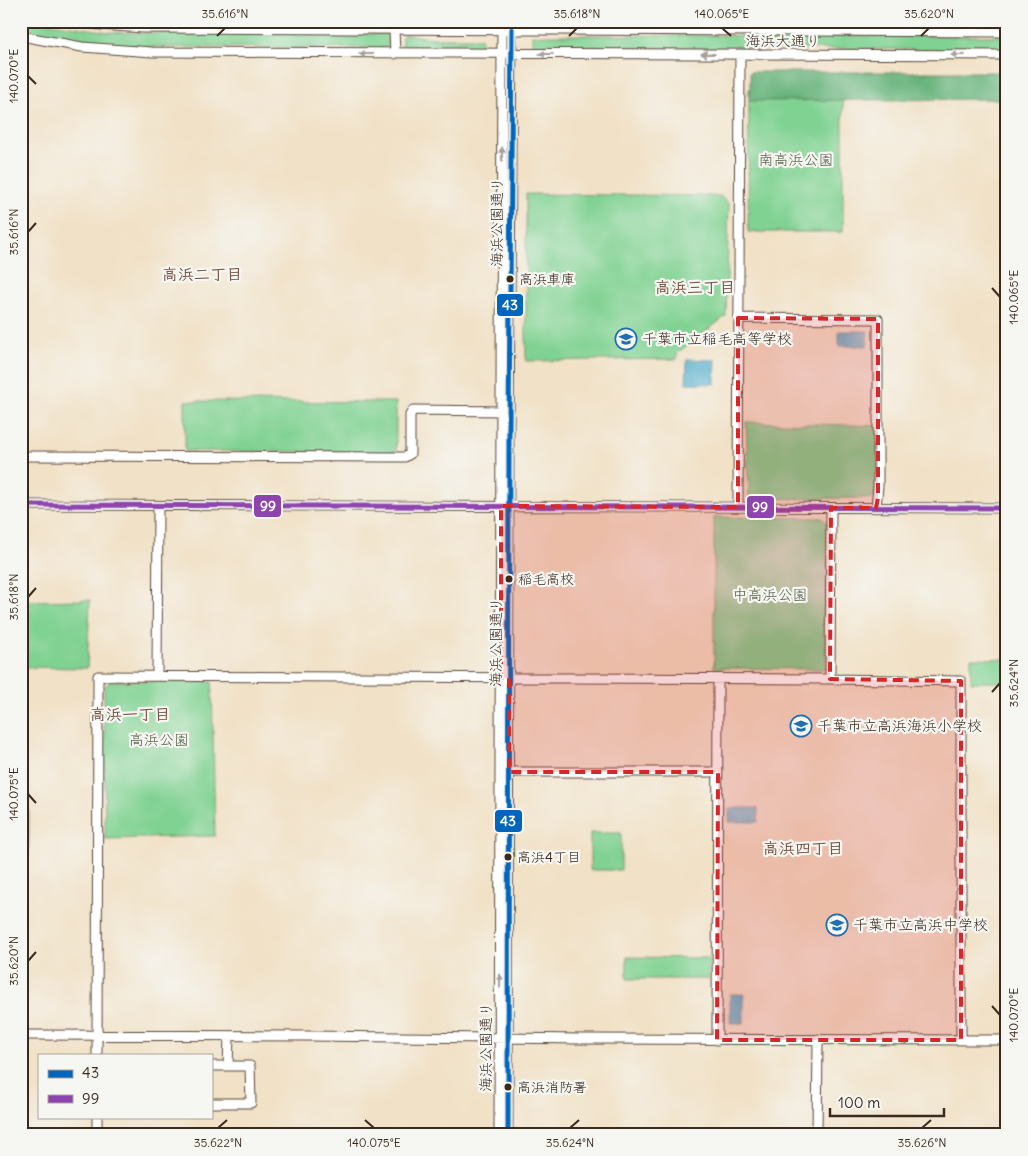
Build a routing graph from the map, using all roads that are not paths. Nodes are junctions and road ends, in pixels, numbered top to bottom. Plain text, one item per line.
1 (70, 21) edge
2 (507, 29) junction
3 (394, 30) junction
4 (1007, 32) edge
5 (21, 36) edge
6 (394, 54) junction
7 (507, 54) junction
8 (740, 54) junction
9 (1007, 55) edge
10 (738, 318) junction
11 (502, 411) junction
12 (21, 456) edge
13 (21, 505) edge
14 (158, 506) junction
15 (506, 506) junction
16 (738, 507) junction
17 (831, 508) junction
18 (876, 508) junction
19 (1007, 508) edge
20 (157, 676) junction
21 (505, 678) junction
22 (718, 679) junction
23 (830, 679) junction
24 (509, 772) junction
25 (718, 772) junction
26 (21, 1035) edge
27 (97, 1035) junction
28 (228, 1036) junction
29 (504, 1038) junction
30 (818, 1039) junction
31 (717, 1040) junction
32 (960, 1040) junction
33 (1007, 1040) edge
34 (97, 1054) edge
35 (212, 1066) edge
36 (228, 1066) junction
37 (212, 1103) edge
38 (97, 1118) edge
39 (97, 1135) edge
40 (499, 1135) edge
41 (508, 1135) edge
42 (817, 1135) edge

1 - 3 street, 海浜大通り
2 - 3 street, 海浜大通り
2 - 4 street, 海浜大通り
2 - 7 street, 海浜公園通り
3 - 6 street
6 -> 5 street, 海浜大通り
6 - 7 street, 海浜大通り
8 -> 7 street, 海浜大通り
11 -> 7 street, 海浜公園通り
7 - 15 street, 海浜公園通り
9 -> 8 street, 海浜大通り
8 - 10 street
10 - 16 street
10 - 18 street
11 - 12 street
11 - 15 street, 海浜公園通り
13 - 14 street
14 - 15 street
14 - 20 street
15 - 16 street
15 - 21 street, 海浜公園通り
16 - 17 street
17 - 18 street
17 - 23 street
18 - 19 street
20 - 21 street
20 - 27 street
21 - 22 street
21 - 24 street, 海浜公園通り
29 -> 21 street, 海浜公園通り
22 - 23 street
22 - 25 street
23 - 32 street
24 - 25 street
24 - 29 street, 海浜公園通り
25 - 31 street
26 - 27 street
27 - 28 street
27 - 34 street
28 - 29 street
28 - 36 street
29 - 31 street
29 - 40 street, 海浜公園通り
29 - 41 street, 海浜公園通り
30 - 31 street
30 - 32 street
30 - 42 street
32 - 33 street
35 - 36 street
36 - 37 street
38 - 39 street

